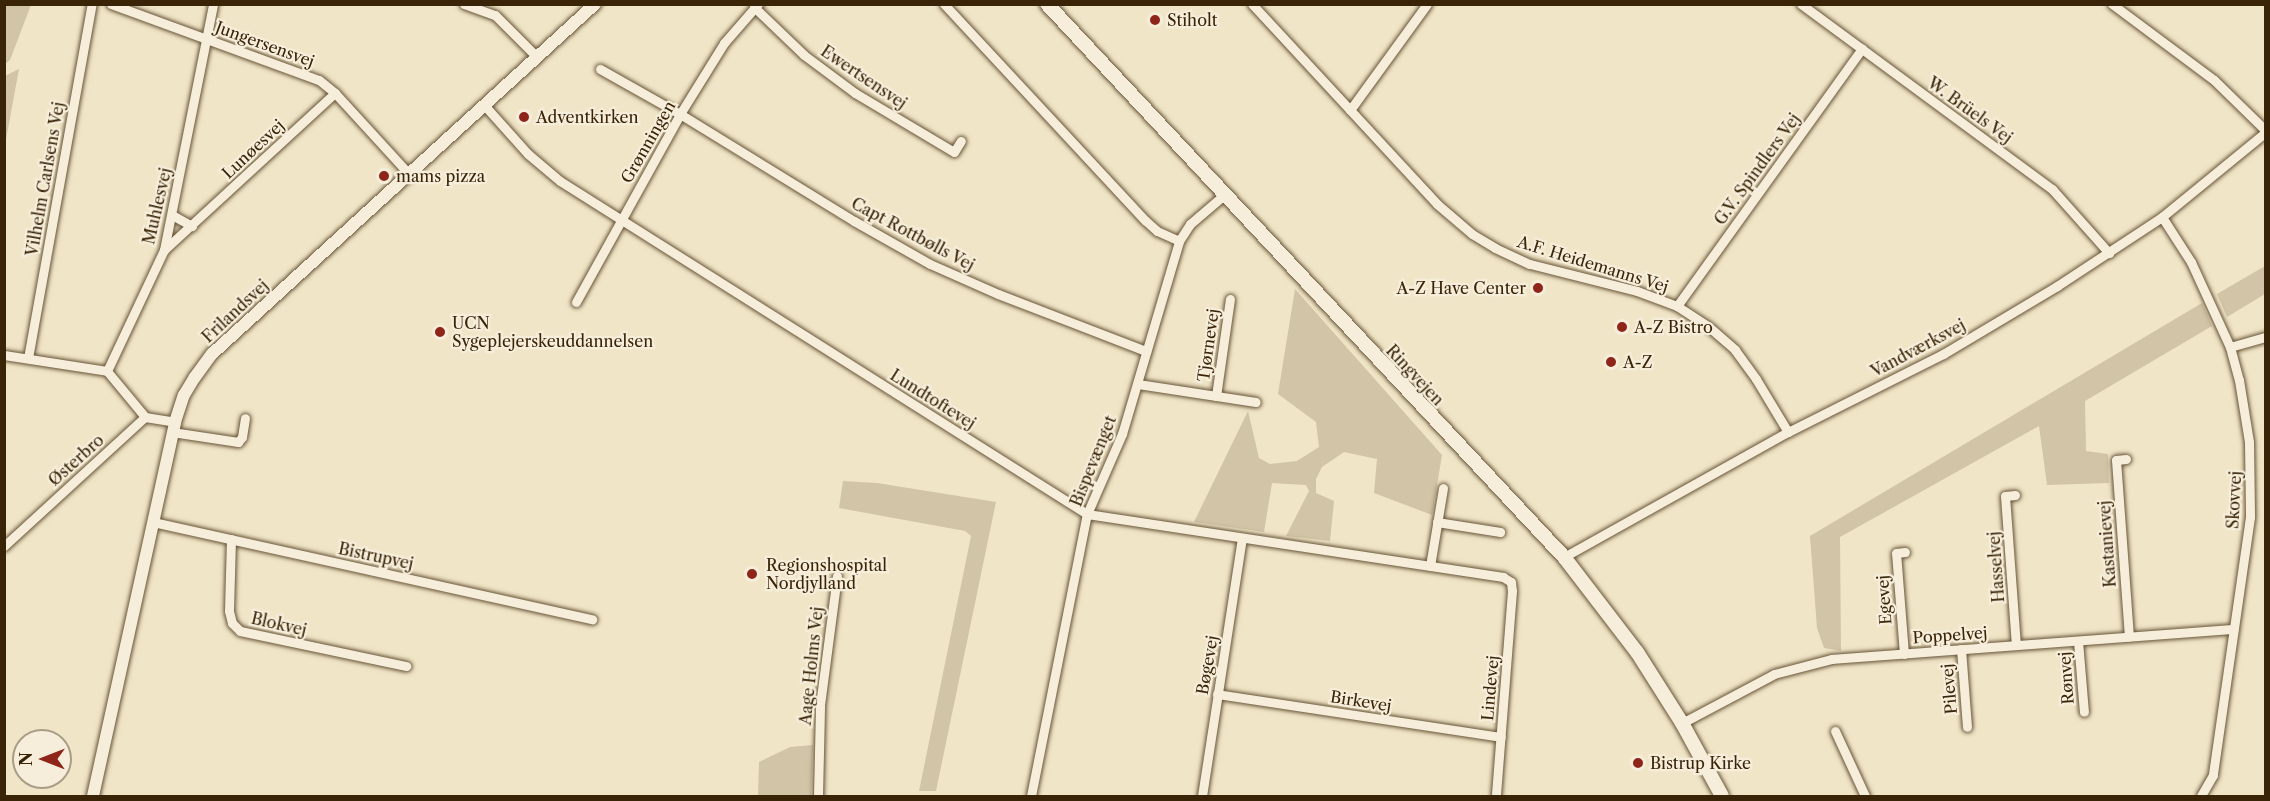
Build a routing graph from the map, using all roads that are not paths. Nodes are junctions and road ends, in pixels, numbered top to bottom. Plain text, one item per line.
1 (92, 4) edge
2 (111, 4) edge
3 (213, 4) edge
4 (464, 4) edge
5 (499, 4) edge
6 (595, 4) edge
7 (944, 4) edge
8 (1047, 4) edge
9 (1252, 4) edge
10 (1427, 4) edge
11 (1801, 4) edge
12 (2112, 4) edge
13 (756, 6) edge
14 (495, 15) junction
15 (206, 38) junction
16 (1862, 49) junction
17 (537, 57) junction
18 (600, 69) dead end
19 (335, 93) junction
20 (485, 106) junction
21 (1350, 110) junction
22 (680, 114) junction
23 (2265, 132) edge
24 (961, 141) dead end
25 (409, 174) junction
26 (1224, 195) junction
27 (172, 215) junction
28 (2162, 218) junction
29 (621, 220) junction
30 (192, 226) junction
31 (1179, 241) junction
32 (164, 250) junction
33 (2109, 253) junction
34 (1230, 299) dead end
35 (576, 302) dead end
36 (1677, 306) junction
37 (2265, 338) edge
38 (2230, 347) junction
39 (1146, 351) junction
40 (4, 355) edge
41 (28, 358) junction
42 (107, 371) junction
43 (1138, 384) junction
44 (1216, 396) junction
45 (1256, 402) dead end
46 (145, 417) junction
47 (245, 418) dead end
48 (174, 427) junction
49 (1788, 432) junction
50 (2126, 459) dead end
51 (1443, 488) dead end
52 (2015, 495) dead end
53 (1087, 514) junction
54 (153, 522) junction
55 (1437, 522) junction
56 (1500, 532) dead end
57 (231, 539) junction
58 (1242, 539) junction
59 (4, 546) edge
60 (1905, 552) dead end
61 (1564, 557) junction
62 (1430, 566) junction
63 (837, 576) dead end
64 (1511, 582) joint
65 (592, 619) dead end
66 (2234, 629) junction
67 (2130, 637) junction
68 (2078, 640) junction
69 (2016, 645) junction
70 (1961, 650) junction
71 (1904, 654) junction
72 (406, 666) dead end
73 (1217, 694) junction
74 (2084, 712) dead end
75 (1682, 723) junction
76 (1967, 727) dead end
77 (1835, 731) dead end
78 (1501, 737) junction
79 (93, 796) edge
80 (818, 796) edge
81 (1031, 796) edge
82 (1202, 796) edge
83 (1496, 796) edge
84 (1722, 796) edge
85 (1865, 796) edge
86 (2201, 796) edge

1 - 41 street, Vilhelm Carlsens Vej
2 - 15 street, Jungersensvej
3 - 15 street, Muhlesvej
4 - 14 street
5 - 14 street
6 - 17 street, Frilandsvej
7 - 31 street
8 - 26 main road, Ringvejen
9 - 21 street, A.F. Heidemanns Vej
10 - 21 street
11 - 16 street, W. Brüels Vej
12 - 23 street
13 - 22 street, Grønningen
13 - 24 street, Ewertsensvej
14 - 17 street
15 - 19 street, Jungersensvej
15 - 27 street, Muhlesvej
16 - 33 street, W. Brüels Vej
16 - 36 street, G.V. Spindlers Vej
17 - 20 street, Frilandsvej
18 - 22 street, Capt Rottbølls Vej
19 - 25 street, Jungersensvej
19 - 30 street, Lunøesvej
20 - 25 street, Frilandsvej
20 - 29 street, Lundtoftevej
21 - 36 street, A.F. Heidemanns Vej
22 - 29 street, Grønningen
22 - 39 street, Capt Rottbølls Vej
23 - 28 street, Vandværksvej
25 - 48 street, Frilandsvej
26 - 31 street, Bispevænget
26 - 61 main road, Ringvejen
27 - 30 street
27 - 32 street, Muhlesvej
28 - 33 street, Vandværksvej
28 - 38 street, Skovvej
29 - 35 street, Grønningen
29 - 53 street, Lundtoftevej
30 - 32 street, Lunøesvej
31 - 39 street, Bispevænget
32 - 42 street, Muhlesvej
33 - 49 street, Vandværksvej
34 - 44 street, Tjørnevej
36 - 49 street, A.F. Heidemanns Vej
37 - 38 street
38 - 66 street, Skovvej
39 - 43 street, Bispevænget
40 - 41 street
41 - 42 street
42 - 46 street
43 - 44 street, Tjørnevej
43 - 53 street, Bispevænget
44 - 45 street, Tjørnevej
46 - 48 street
46 - 59 street, Østerbro
47 - 48 street
48 - 54 street, Frilandsvej
49 - 61 street, Vandværksvej
50 - 67 street, Kastanievej
51 - 55 street
52 - 69 street, Hasselvej
53 - 58 street, Lundtoftevej
53 - 81 street, Bispevænget
54 - 57 street, Bistrupvej
54 - 79 street, Frilandsvej
55 - 56 street
55 - 62 street
57 - 65 street, Bistrupvej
57 - 72 street, Blokvej
58 - 62 street, Lundtoftevej
58 - 73 street, Bøgevej
60 - 71 street, Egevej
61 - 75 main road, Ringvejen
62 - 64 street, Lundtoftevej
63 - 80 street, Aage Holms Vej
64 - 78 street, Lindevej
66 - 67 street, Poppelvej
66 - 86 street, Skovvej
67 - 68 street, Poppelvej
68 - 69 street, Poppelvej
68 - 74 street, Rønvej
69 - 70 street, Poppelvej
70 - 71 street, Poppelvej
70 - 76 street, Pilevej
71 - 75 street, Poppelvej
73 - 78 street, Birkevej
73 - 82 street, Bøgevej
75 - 84 main road, Ringvejen
77 - 85 street
78 - 83 street, Lindevej

